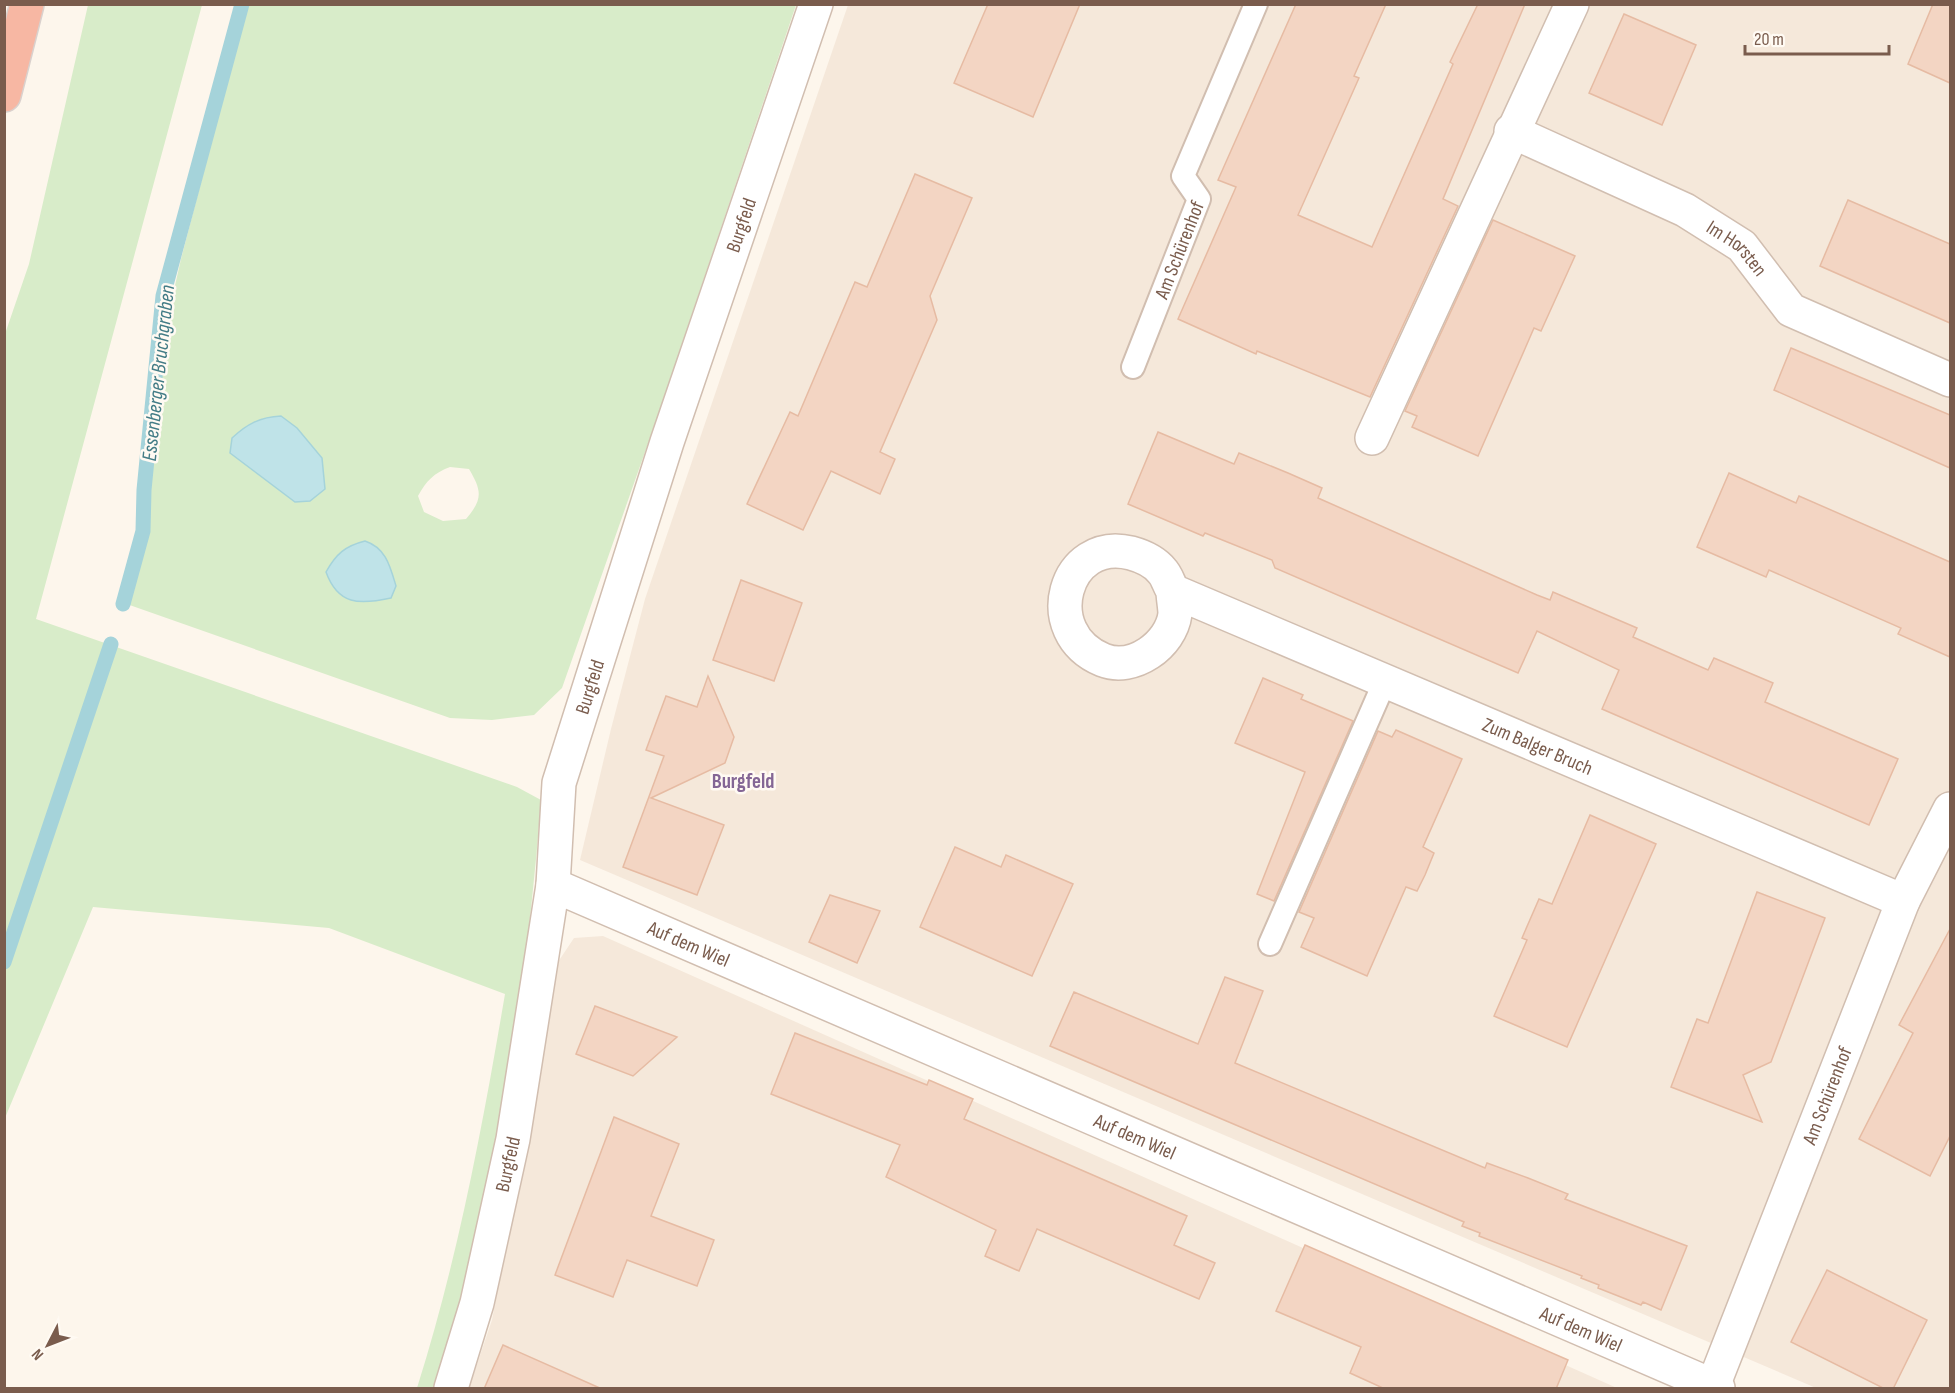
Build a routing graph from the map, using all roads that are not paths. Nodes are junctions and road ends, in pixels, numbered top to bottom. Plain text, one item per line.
1 (27, 4) edge
2 (816, 4) edge
3 (1256, 4) edge
4 (1572, 4) edge
5 (4, 95) edge
6 (1511, 131) junction
7 (1133, 367) dead end
8 (1950, 380) edge
9 (1372, 438) dead end
10 (1173, 591) dead end
11 (1385, 681) junction
12 (1950, 809) edge
13 (553, 885) junction
14 (1903, 901) junction
15 (1270, 944) dead end
16 (1715, 1387) edge
17 (451, 1389) edge

1 - 5 highway
2 - 13 street, Burgfeld
3 - 7 lane, Am Schürenhof
4 - 6 street
6 - 8 street, Im Horsten
6 - 9 street
10 - 11 street, Zum Balger Bruch
11 - 14 street, Zum Balger Bruch
11 - 15 lane
12 - 14 street, Am Schürenhof
13 - 16 street, Auf dem Wiel
13 - 17 street, Burgfeld
14 - 16 street, Am Schürenhof

